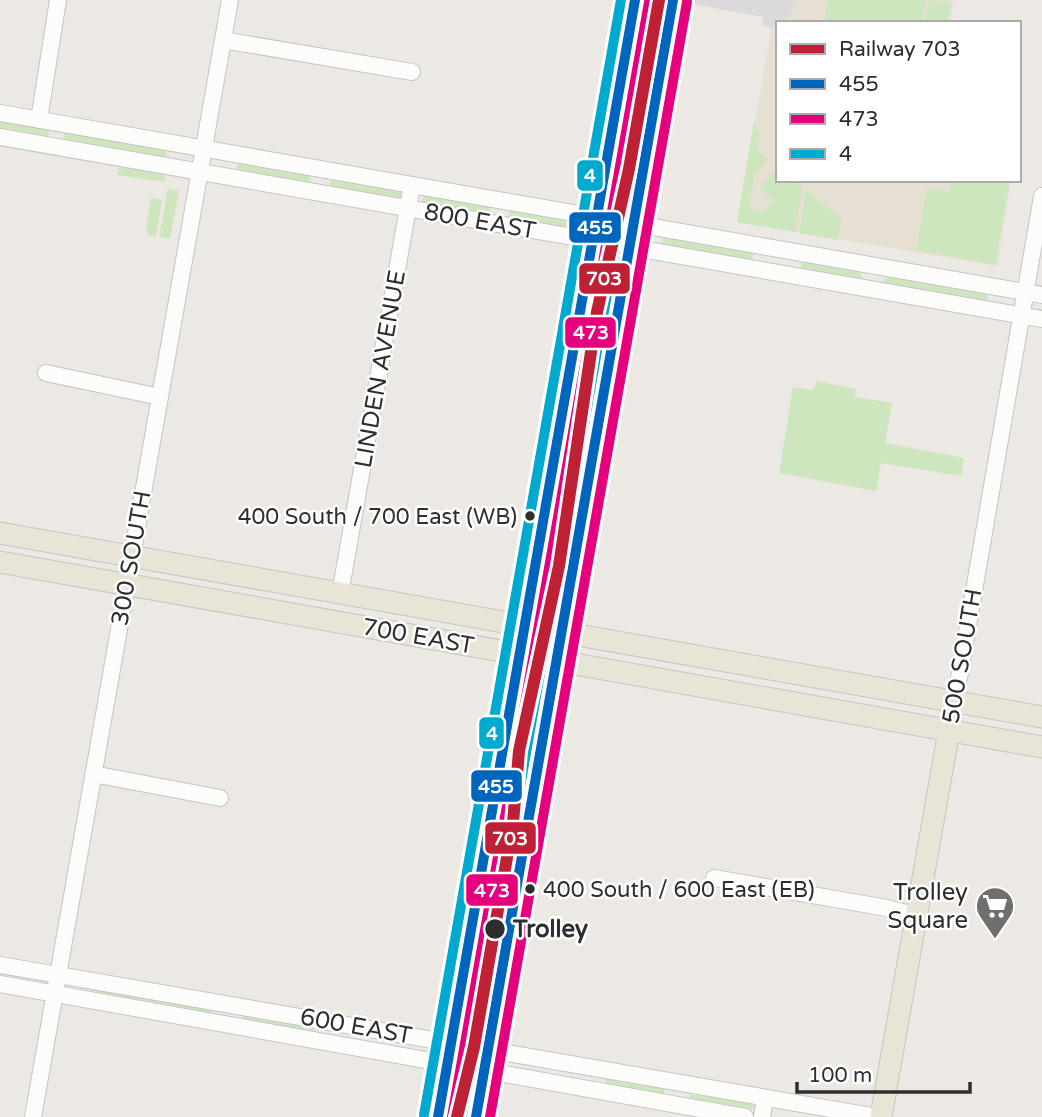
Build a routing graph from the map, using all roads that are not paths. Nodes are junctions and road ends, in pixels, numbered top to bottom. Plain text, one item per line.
1 (58, 0) edge
2 (230, 0) edge
3 (635, 0) edge
4 (673, 0) edge
5 (223, 40) junction
6 (412, 72) dead end
7 (0, 113) edge
8 (39, 120) junction
9 (57, 123) junction
10 (0, 136) edge
11 (53, 146) junction
12 (204, 149) junction
13 (319, 169) junction
14 (201, 172) junction
15 (412, 186) junction
16 (314, 192) junction
17 (1042, 195) edge
18 (500, 201) junction
19 (408, 208) junction
20 (596, 218) junction
21 (632, 223) junction
22 (496, 224) junction
23 (591, 240) junction
24 (628, 247) junction
25 (766, 247) junction
26 (875, 266) junction
27 (762, 271) junction
28 (871, 290) junction
29 (1025, 292) junction
30 (1042, 295) edge
31 (1021, 316) junction
32 (1042, 319) edge
33 (46, 373) dead end
34 (160, 397) junction
35 (0, 533) edge
36 (131, 556) junction
37 (0, 562) edge
38 (126, 584) junction
39 (340, 594) junction
40 (524, 624) junction
41 (561, 631) junction
42 (518, 655) junction
43 (555, 661) junction
44 (955, 701) junction
45 (1042, 717) edge
46 (949, 731) junction
47 (1042, 747) edge
48 (93, 774) junction
49 (220, 798) dead end
50 (714, 878) dead end
51 (917, 916) junction
52 (0, 965) edge
53 (58, 975) junction
54 (0, 984) edge
55 (55, 994) junction
56 (228, 1004) junction
57 (336, 1023) junction
58 (225, 1024) junction
59 (451, 1042) junction
60 (332, 1043) junction
61 (488, 1049) junction
62 (447, 1064) junction
63 (588, 1066) junction
64 (485, 1071) junction
65 (680, 1083) junction
66 (584, 1088) junction
67 (765, 1098) junction
68 (676, 1105) junction
69 (33, 1117) edge
70 (438, 1117) edge
71 (476, 1117) edge
72 (745, 1117) edge
73 (762, 1117) edge
74 (879, 1117) edge

1 - 8 street
2 - 5 street, 300 SOUTH
3 - 20 main road
4 - 21 main road
5 - 6 street
5 - 12 street, 300 SOUTH
7 - 8 street, 800 EAST
8 - 9 street, 800 EAST
9 - 11 street
9 - 12 street, 800 EAST
10 - 11 street, 800 EAST
11 - 14 street, 800 EAST
12 - 13 street, 800 EAST
12 - 14 street, 300 SOUTH
13 - 15 street, 800 EAST
13 - 16 street
14 - 16 street, 800 EAST
14 - 34 street, 300 SOUTH
15 - 18 street, 800 EAST
15 - 19 street, LINDEN AVENUE
16 - 19 street, 800 EAST
17 - 29 street, 500 SOUTH
18 - 20 street, 800 EAST
18 - 22 street
19 - 22 street, 800 EAST
19 - 39 street, LINDEN AVENUE
20 - 21 street, 800 EAST
20 - 23 main road
21 - 24 main road
21 - 25 street, 800 EAST
22 - 23 street, 800 EAST
23 - 24 street, 800 EAST
23 - 40 main road
24 - 27 street, 800 EAST
24 - 41 main road
25 - 26 street, 800 EAST
25 - 27 street
26 - 28 street
26 - 29 street, 800 EAST
27 - 28 street, 800 EAST
28 - 31 street, 800 EAST
29 - 30 street, 800 EAST
29 - 31 street, 500 SOUTH
31 - 32 street, 800 EAST
31 - 44 street, 500 SOUTH
33 - 34 street
34 - 36 street, 300 SOUTH
35 - 36 main road, 700 EAST
36 - 38 street, 300 SOUTH
36 - 39 main road, 700 EAST
37 - 38 main road, 700 EAST
38 - 42 main road, 700 EAST
38 - 48 street, 300 SOUTH
39 - 40 main road, 700 EAST
40 - 41 main road, 700 EAST
40 - 42 main road
41 - 43 main road
41 - 44 main road, 700 EAST
42 - 43 main road, 700 EAST
42 - 59 main road
43 - 46 main road, 700 EAST
43 - 61 main road
44 - 45 main road, 700 EAST
44 - 46 main road, 500 SOUTH
46 - 47 main road, 700 EAST
46 - 51 main road, 500 SOUTH
48 - 49 street
48 - 53 street, 300 SOUTH
50 - 51 street
51 - 74 main road, 500 SOUTH
52 - 53 street, 600 EAST
53 - 55 street, 300 SOUTH
53 - 56 street, 600 EAST
54 - 55 street, 600 EAST
55 - 58 street, 600 EAST
55 - 69 street, 300 SOUTH
56 - 57 street, 600 EAST
56 - 58 street
57 - 59 street, 600 EAST
57 - 60 street
58 - 60 street, 600 EAST
59 - 61 street, 600 EAST
59 - 62 main road
60 - 62 street, 600 EAST
61 - 63 street, 600 EAST
61 - 64 main road
62 - 64 street, 600 EAST
62 - 70 main road
63 - 65 street, 600 EAST
63 - 66 street
64 - 66 street, 600 EAST
64 - 71 main road
65 - 67 street, 600 EAST
65 - 68 street
66 - 68 street, 600 EAST
67 - 73 street
67 - 74 street, 600 EAST
68 - 72 street, 600 EAST

